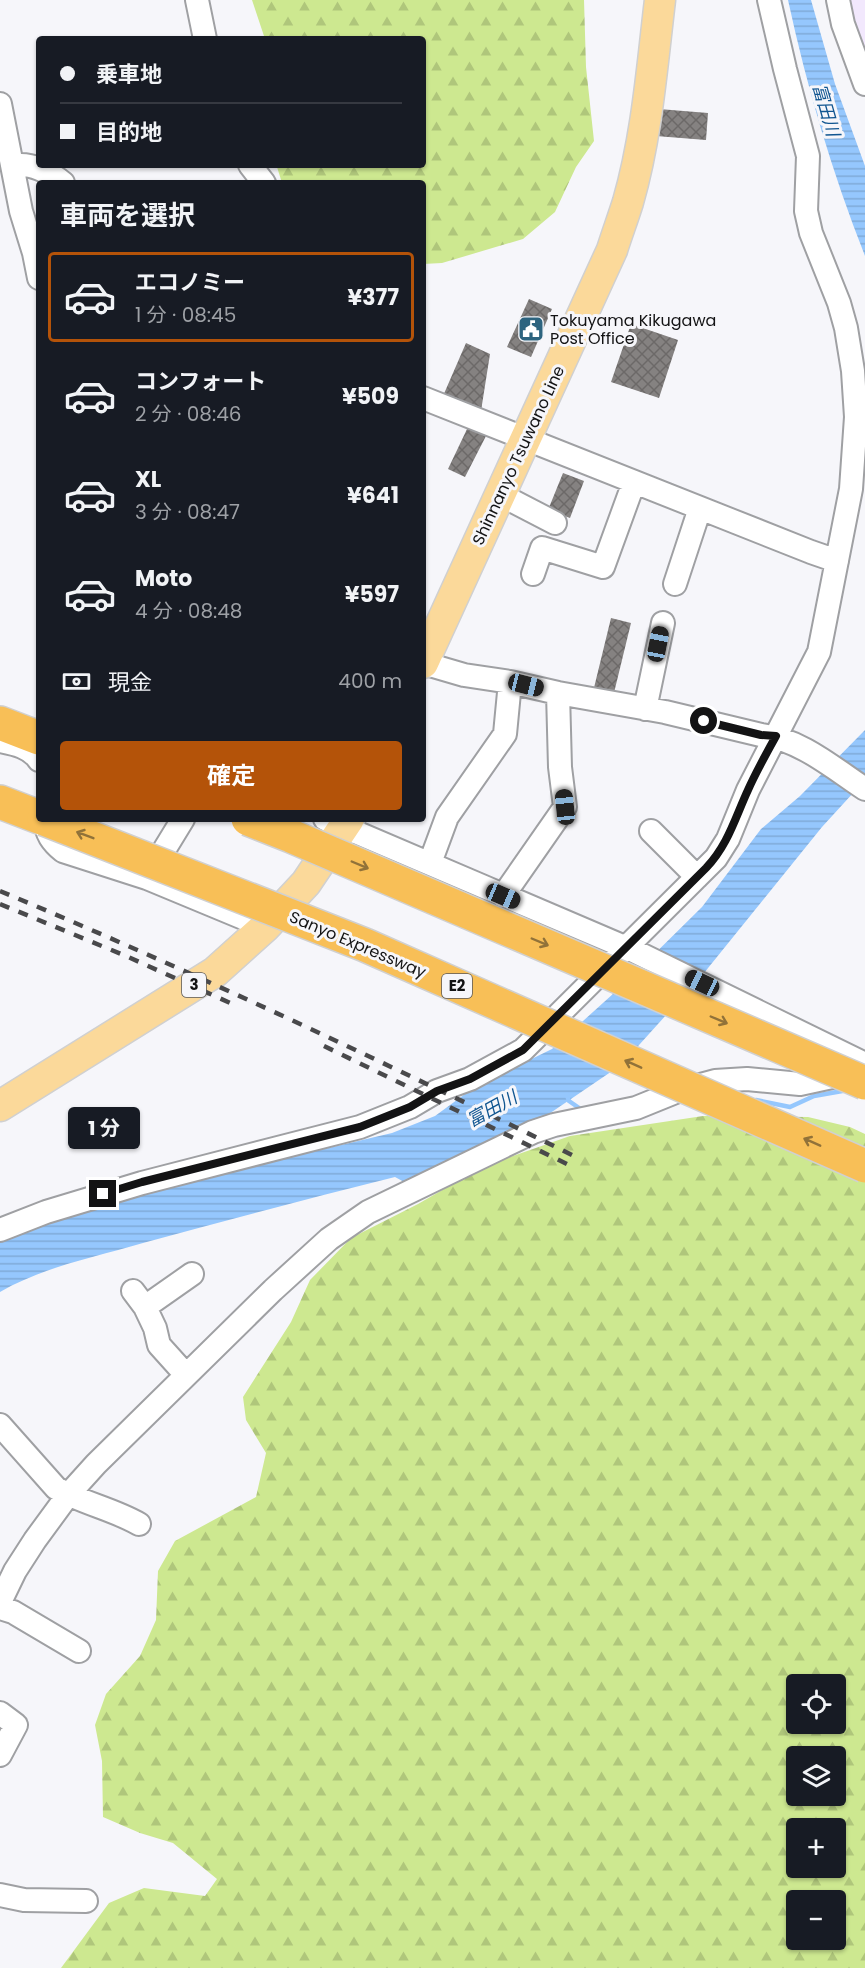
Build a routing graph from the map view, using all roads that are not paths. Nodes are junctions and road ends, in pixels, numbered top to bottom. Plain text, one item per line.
1 (197, 0) edge
2 (660, 0) edge
3 (769, 0) edge
4 (838, 0) edge
5 (204, 36) edge
6 (865, 84) edge
7 (0, 104) edge
8 (13, 166) junction
9 (252, 168) edge
10 (60, 180) edge
11 (262, 180) edge
12 (36, 250) edge
13 (426, 402) edge
14 (525, 439) junction
15 (634, 482) junction
16 (499, 494) junction
17 (700, 508) junction
18 (555, 523) dead end
19 (837, 561) junction
20 (532, 574) dead end
21 (675, 584) dead end
22 (663, 623) dead end
23 (426, 656) edge
24 (426, 664) edge
25 (510, 682) junction
26 (558, 693) junction
27 (645, 709) junction
28 (0, 723) edge
29 (776, 736) junction
30 (36, 737) edge
31 (0, 741) edge
32 (36, 755) edge
33 (865, 789) edge
34 (0, 802) edge
35 (36, 816) edge
36 (45, 822) edge
37 (53, 822) edge
38 (181, 822) edge
39 (255, 822) edge
40 (339, 822) edge
41 (651, 831) dead end
42 (430, 863) junction
43 (697, 877) junction
44 (147, 878) junction
45 (503, 896) junction
46 (265, 927) junction
47 (629, 949) junction
48 (865, 1064) edge
49 (865, 1069) edge
50 (865, 1083) edge
51 (0, 1106) edge
52 (865, 1166) edge
53 (0, 1230) edge
54 (192, 1274) dead end
55 (186, 1375) junction
56 (0, 1425) edge
57 (68, 1495) junction
58 (139, 1524) dead end
59 (7, 1566) edge
60 (0, 1602) edge
61 (0, 1608) edge
62 (80, 1651) dead end
63 (0, 1713) edge
64 (0, 1755) edge
65 (0, 1895) edge
66 (86, 1902) dead end

1 - 5 street
2 - 14 main road, Shinnanyo Tsuwano Line
3 - 19 street
4 - 6 street
7 - 8 street
8 - 10 street
8 - 12 street
9 - 11 street
13 - 14 street
14 - 15 street
14 - 16 main road, Shinnanyo Tsuwano Line
15 - 17 street
15 - 20 street
16 - 18 street
16 - 23 main road, Shinnanyo Tsuwano Line
17 - 19 street
17 - 21 street
19 - 29 street
22 - 27 street
24 - 25 street
25 - 26 street
25 - 42 street
26 - 27 street
26 - 45 street
27 - 29 street
28 - 30 highway
29 - 33 street
29 - 43 street
31 - 32 street
34 - 35 highway
36 - 44 street
52 -> 37 highway, Sanyo Expressway / E2, bridge
38 - 44 street
39 -> 50 highway, bridge
40 - 42 street
40 - 46 main road, 3
41 - 43 street
42 - 45 street
43 - 47 street
44 - 46 street
45 - 47 street
46 - 51 main road, 3
47 - 48 street
47 - 53 street
49 - 55 street
54 - 55 street
55 - 57 street
56 - 57 street
57 - 58 street
57 - 59 street
59 - 60 street
61 - 62 street
63 - 64 street
65 - 66 street

